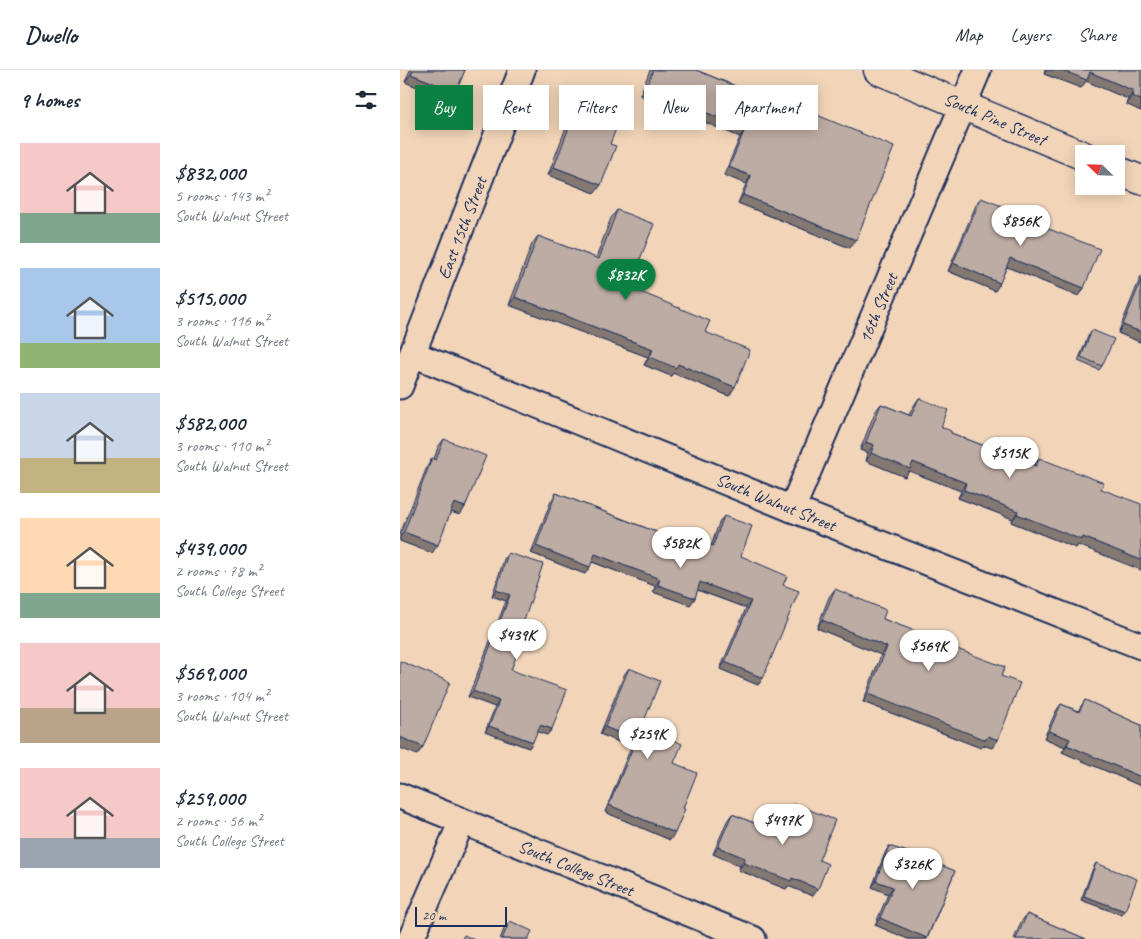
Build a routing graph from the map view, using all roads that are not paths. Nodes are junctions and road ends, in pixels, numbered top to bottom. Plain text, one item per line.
1 (522, 70) edge
2 (878, 70) edge
3 (978, 70) edge
4 (964, 106) junction
5 (1075, 152) edge
6 (1125, 174) edge
7 (1141, 180) edge
8 (413, 354) junction
9 (400, 386) edge
10 (792, 509) junction
11 (1141, 646) edge
12 (400, 796) edge
13 (462, 822) junction
14 (411, 939) edge
15 (753, 939) edge

1 - 8 street, East 15th Street
2 - 4 street, South Pine Street
3 - 4 street, 16th Street
4 - 5 street, South Pine Street
4 - 10 street, 16th Street
6 - 7 street
8 - 9 street, East 15th Street
8 - 10 street, South Walnut Street
10 - 11 street, South Walnut Street
12 - 13 street, South College Street
13 - 14 street
13 - 15 street, South College Street

